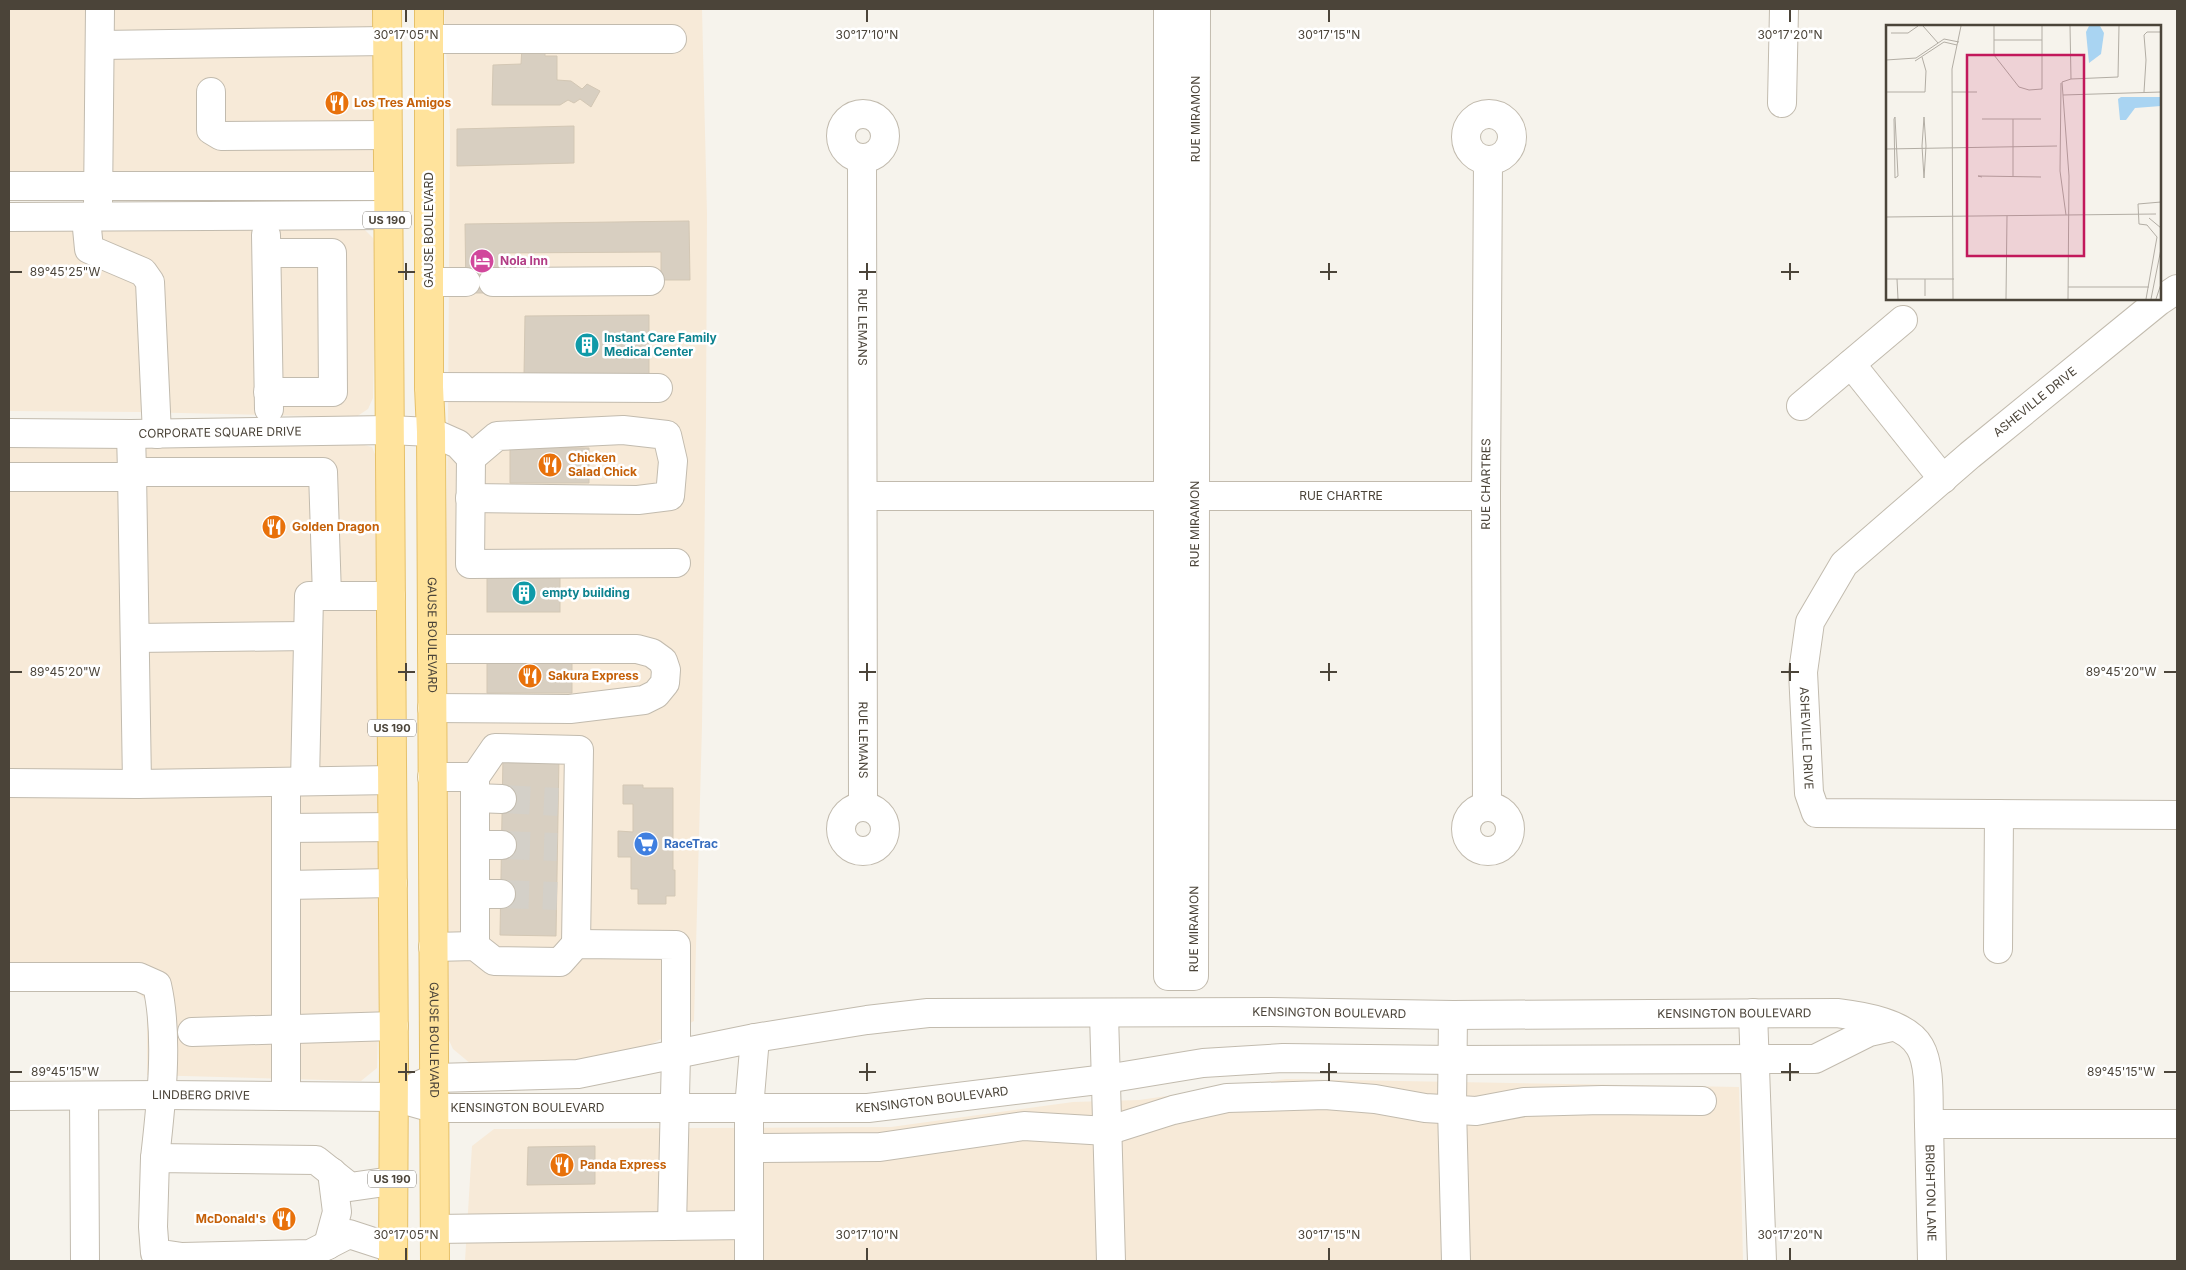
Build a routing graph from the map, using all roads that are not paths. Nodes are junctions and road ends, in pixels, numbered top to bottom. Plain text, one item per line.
1 (100, 9) edge
2 (386, 9) edge
3 (429, 9) edge
4 (1168, 9) edge
5 (1196, 9) edge
6 (1784, 9) edge
7 (429, 39) junction
8 (672, 39) dead end
9 (387, 41) junction
10 (100, 45) junction
11 (211, 92) dead end
12 (1782, 103) dead end
13 (387, 135) junction
14 (862, 158) dead end
15 (1488, 160) dead end
16 (9, 186) edge
17 (99, 186) junction
18 (266, 186) junction
19 (387, 186) junction
20 (266, 215) junction
21 (387, 215) junction
22 (9, 217) edge
23 (92, 218) junction
24 (267, 253) junction
25 (650, 281) dead end
26 (429, 282) junction
27 (466, 282) dead end
28 (493, 282) dead end
29 (2177, 289) edge
30 (2160, 300) edge
31 (2161, 300) edge
32 (1903, 320) dead end
33 (1851, 364) junction
34 (429, 387) junction
35 (658, 388) dead end
36 (268, 392) junction
37 (1801, 406) dead end
38 (389, 430) junction
39 (269, 432) junction
40 (431, 432) junction
41 (9, 433) edge
42 (144, 434) junction
43 (471, 458) junction
44 (132, 474) junction
45 (9, 478) edge
46 (1942, 479) junction
47 (863, 496) junction
48 (1195, 496) junction
49 (1486, 496) junction
50 (1168, 497) junction
51 (470, 498) junction
52 (676, 563) dead end
53 (470, 564) junction
54 (432, 565) junction
55 (326, 596) junction
56 (391, 596) junction
57 (308, 636) junction
58 (135, 638) junction
59 (432, 650) junction
60 (432, 708) junction
61 (432, 776) junction
62 (392, 780) junction
63 (296, 782) junction
64 (9, 783) edge
65 (137, 784) junction
66 (475, 787) junction
67 (502, 799) tunnel mouth
68 (863, 806) dead end
69 (1487, 806) dead end
70 (1999, 814) junction
71 (2177, 815) edge
72 (392, 827) junction
73 (286, 828) junction
74 (393, 883) junction
75 (286, 885) junction
76 (576, 944) junction
77 (475, 946) junction
78 (433, 947) junction
79 (1998, 949) dead end
80 (9, 977) edge
81 (1753, 1012) junction
82 (1104, 1014) junction
83 (1453, 1015) junction
84 (394, 1026) junction
85 (1891, 1027) junction
86 (286, 1031) junction
87 (192, 1032) dead end
88 (755, 1038) junction
89 (676, 1054) junction
90 (1454, 1060) junction
91 (1755, 1060) junction
92 (435, 1078) junction
93 (1106, 1078) junction
94 (162, 1095) junction
95 (9, 1096) edge
96 (84, 1096) junction
97 (286, 1096) junction
98 (394, 1097) junction
99 (1702, 1101) dead end
100 (434, 1108) junction
101 (676, 1108) junction
102 (749, 1108) junction
103 (1452, 1108) junction
104 (1929, 1124) junction
105 (2177, 1124) edge
106 (1108, 1131) junction
107 (749, 1148) junction
108 (155, 1158) junction
109 (332, 1172) junction
110 (392, 1181) junction
111 (672, 1226) junction
112 (749, 1226) junction
113 (435, 1229) junction
114 (328, 1245) junction
115 (393, 1254) edge
116 (85, 1261) edge
117 (435, 1261) edge
118 (749, 1261) edge
119 (1111, 1261) edge
120 (1456, 1261) edge
121 (1762, 1261) edge
122 (1932, 1261) edge

1 - 10 street
2 - 9 main road, US 190
3 - 7 main road, GAUSE BOULEVARD / US 190
4 - 50 street, RUE MIRAMON
5 - 48 street, RUE MIRAMON
6 - 12 street
7 - 8 street
7 - 26 main road, GAUSE BOULEVARD / US 190
9 - 10 street
9 - 13 main road, US 190
10 - 17 street
11 - 13 street
13 - 19 main road, US 190
14 - 47 street, RUE LEMANS
15 - 49 street, RUE CHARTRES
16 - 17 street
17 - 18 street
17 - 23 street
18 - 19 street
18 - 20 street
19 - 21 main road, US 190
20 - 21 street
20 - 23 street
20 - 24 street
21 - 38 main road, US 190
22 - 23 street
23 - 42 street
24 - 36 street
24 - 36 street
25 - 28 street
26 - 27 street
26 - 34 main road, GAUSE BOULEVARD / US 190
29 - 31 street, ASHEVILLE DRIVE
30 - 46 street, ASHEVILLE DRIVE
32 - 33 street
33 - 37 street
33 - 46 street
34 - 35 street
34 - 40 main road, GAUSE BOULEVARD / US 190
36 - 39 street
38 - 39 street, CORPORATE SQUARE DRIVE
38 - 40 street, CORPORATE SQUARE DRIVE
38 - 56 main road, US 190
39 - 42 street, CORPORATE SQUARE DRIVE
40 - 43 street
40 - 54 main road, GAUSE BOULEVARD / US 190
41 - 42 street, CORPORATE SQUARE DRIVE
42 - 44 street
43 - 51 street
43 - 51 street
44 - 45 street
44 - 55 street
44 - 58 street
46 - 70 street, ASHEVILLE DRIVE
47 - 50 street
47 - 68 street, RUE LEMANS
48 - 49 street, RUE CHARTRE
48 - 50 street
48 - 50 street, RUE MIRAMON
49 - 69 street, RUE CHARTRES
51 - 53 street
52 - 53 street
53 - 54 street
54 - 59 main road, GAUSE BOULEVARD / US 190
55 - 56 street
55 - 57 street
56 - 62 main road, US 190
57 - 58 street
57 - 63 street
58 - 65 street
59 - 60 main road, GAUSE BOULEVARD / US 190
59 - 60 street
60 - 61 main road, GAUSE BOULEVARD / US 190
61 - 66 street
61 - 78 main road, GAUSE BOULEVARD / US 190
62 - 63 street
62 - 72 main road, US 190
63 - 65 street
63 - 73 street
64 - 65 street
66 - 67 street
66 - 76 street
66 - 77 street
70 - 71 street, ASHEVILLE DRIVE
70 - 79 street
72 - 73 street
72 - 74 main road, US 190
73 - 75 street
74 - 75 street
74 - 84 main road, US 190
75 - 86 street
76 - 77 street
76 - 89 street
77 - 78 street
78 - 92 main road, GAUSE BOULEVARD / US 190
80 - 94 street
81 - 83 street, KENSINGTON BOULEVARD
81 - 85 street, KENSINGTON BOULEVARD
81 - 91 street
82 - 83 street, KENSINGTON BOULEVARD
82 - 88 street, KENSINGTON BOULEVARD
82 - 93 street
83 - 90 street
84 - 86 street
84 - 98 main road, US 190
85 - 91 street, KENSINGTON BOULEVARD
85 - 104 street, KENSINGTON BOULEVARD
86 - 87 street
86 - 97 street
88 - 89 street, KENSINGTON BOULEVARD
88 - 102 street
89 - 92 street, KENSINGTON BOULEVARD
89 - 101 street
90 - 91 street, KENSINGTON BOULEVARD
90 - 93 street, KENSINGTON BOULEVARD
90 - 103 street
91 - 121 street
92 - 98 street, KENSINGTON BOULEVARD
92 - 100 main road, GAUSE BOULEVARD / US 190
93 - 102 street, KENSINGTON BOULEVARD
93 - 106 street
94 - 96 street, LINDBERG DRIVE
94 - 97 street, LINDBERG DRIVE
94 - 108 street
95 - 96 street, LINDBERG DRIVE
96 - 116 street
97 - 98 street, LINDBERG DRIVE
98 - 100 street, KENSINGTON BOULEVARD
98 - 110 main road, US 190
99 - 103 street
100 - 101 street, KENSINGTON BOULEVARD
100 - 113 main road, GAUSE BOULEVARD / US 190
101 - 102 street, KENSINGTON BOULEVARD
101 - 111 street
102 - 107 street
103 - 106 street
103 - 120 street
104 - 105 street
104 - 122 street, BRIGHTON LANE
106 - 107 street
106 - 119 street
107 - 112 street
108 - 109 street
108 - 114 street
109 - 110 street
109 - 114 street
110 - 115 main road, US 190
111 - 112 street
111 - 113 street
112 - 118 street
113 - 117 main road, GAUSE BOULEVARD / US 190
114 - 115 street

